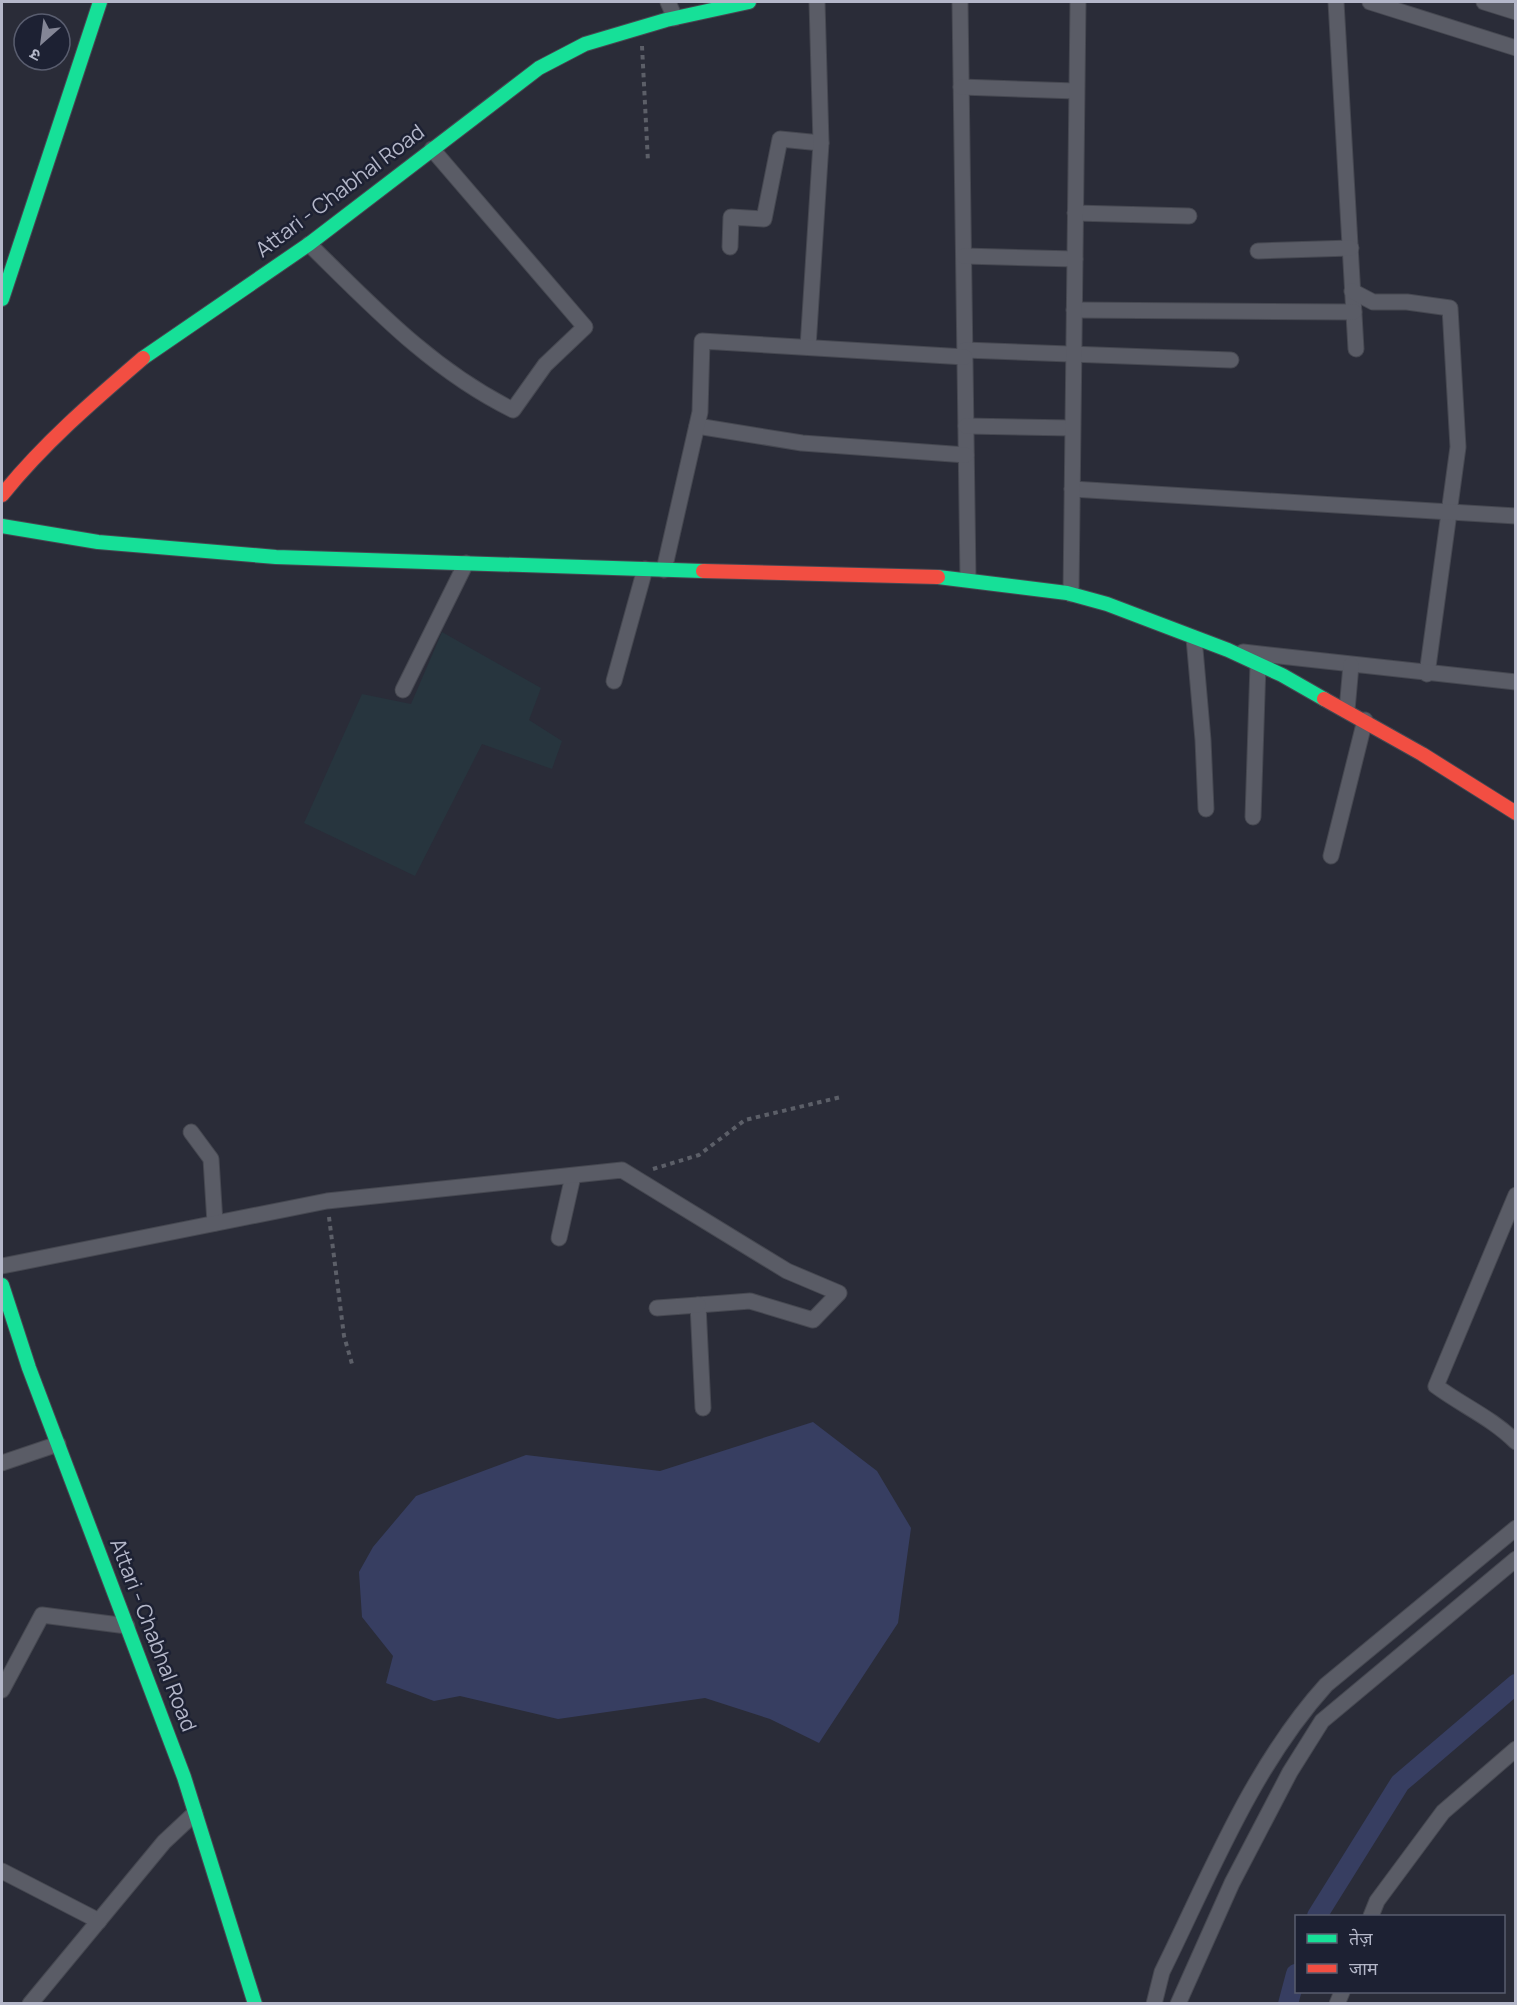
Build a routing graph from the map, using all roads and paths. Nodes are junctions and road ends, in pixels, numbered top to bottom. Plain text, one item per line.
1 (100, 2) edge
2 (668, 2) edge
3 (749, 2) edge
4 (817, 2) edge
5 (960, 2) edge
6 (1078, 2) edge
7 (1336, 2) edge
8 (1370, 2) edge
9 (1484, 2) edge
10 (1515, 12) edge
11 (675, 18) junction
12 (641, 27) junction
13 (1515, 48) edge
14 (961, 87) junction
15 (1076, 91) junction
16 (821, 143) junction
17 (432, 149) junction
18 (648, 162) dead end
19 (1075, 213) junction
20 (1189, 216) dead end
21 (309, 244) junction
22 (730, 246) dead end
23 (1351, 248) junction
24 (1258, 251) dead end
25 (964, 256) junction
26 (1075, 259) junction
27 (1352, 291) junction
28 (2, 299) edge
29 (1074, 310) junction
30 (1354, 312) junction
31 (808, 347) junction
32 (1356, 349) dead end
33 (965, 354) junction
34 (1073, 354) junction
35 (1231, 360) dead end
36 (697, 426) junction
37 (966, 426) junction
38 (1072, 428) junction
39 (966, 455) junction
40 (1072, 489) junction
41 (2, 495) edge
42 (1451, 514) junction
43 (1515, 516) edge
44 (2, 526) edge
45 (466, 563) junction
46 (645, 569) junction
47 (664, 570) junction
48 (968, 579) junction
49 (1071, 594) junction
50 (1194, 638) junction
51 (1228, 650) junction
52 (1258, 664) junction
53 (1351, 665) junction
54 (1427, 674) junction
55 (614, 681) dead end
56 (1515, 682) edge
57 (403, 690) dead end
58 (1347, 710) junction
59 (1365, 720) junction
60 (1206, 809) dead end
61 (1515, 813) edge
62 (1253, 817) dead end
63 (1331, 856) dead end
64 (841, 1097) dead end
65 (191, 1132) dead end
66 (650, 1169) dead end
67 (573, 1176) junction
68 (1515, 1195) edge
69 (327, 1201) junction
70 (215, 1224) junction
71 (559, 1238) dead end
72 (2, 1266) edge
73 (2, 1285) edge
74 (698, 1305) junction
75 (657, 1308) dead end
76 (352, 1364) dead end
77 (703, 1408) dead end
78 (1515, 1442) edge
79 (58, 1444) junction
80 (2, 1463) edge
81 (1515, 1528) edge
82 (1515, 1559) edge
83 (127, 1626) junction
84 (2, 1690) edge
85 (1515, 1749) edge
86 (195, 1813) junction
87 (2, 1871) edge
88 (1372, 1915) edge
89 (99, 1921) junction
90 (30, 2004) edge
91 (255, 2004) edge
92 (1154, 2004) edge
93 (1178, 2004) edge

1 - 28 street
2 - 11 street
3 - 11 street, Attari - Chabhal Road
4 - 16 street
5 - 14 street
6 - 15 street
7 - 23 street
8 - 13 street
9 - 10 street
11 - 12 street, Attari - Chabhal Road
12 - 17 street, Attari - Chabhal Road
12 - 18 path
14 - 15 street
14 - 25 street
15 - 19 street
16 - 22 street
16 - 31 street
17 - 21 street, Attari - Chabhal Road
17 - 21 street
19 - 20 street
19 - 26 street
21 - 41 street, Attari - Chabhal Road
23 - 24 street
23 - 27 street
25 - 26 street
25 - 33 street
26 - 29 street
27 - 30 street
27 - 42 street
29 - 30 street
29 - 34 street
30 - 32 street
31 - 33 street
31 - 36 street
33 - 34 street
33 - 37 street
34 - 35 street
34 - 38 street
36 - 39 street
36 - 47 street
37 - 38 street
37 - 39 street
38 - 40 street
39 - 48 street
40 - 42 street
40 - 49 street
42 - 43 street
42 - 54 street
44 - 45 street
45 - 46 street
45 - 57 street
46 - 47 street
46 - 55 street
47 - 48 street
48 - 49 street
49 - 50 street
50 - 51 street
50 - 60 street
51 - 52 street
51 - 53 street
52 - 58 street
52 - 62 street
53 - 54 street
53 - 58 street
54 - 56 street
58 - 59 street
59 - 61 street
59 - 63 street
64 - 66 path
65 - 70 street
67 - 69 street
67 - 71 street
67 - 74 street
68 - 78 street
69 - 70 street
69 - 76 path
70 - 72 street
73 - 79 street, Attari - Chabhal Road
74 - 75 street
74 - 77 street
79 - 80 street
79 - 83 street, Attari - Chabhal Road
81 - 92 street
82 - 93 street
83 - 84 street
83 - 86 street, Attari - Chabhal Road
85 - 88 street
86 - 89 street
86 - 91 street, Attari - Chabhal Road
87 - 89 street
89 - 90 street

